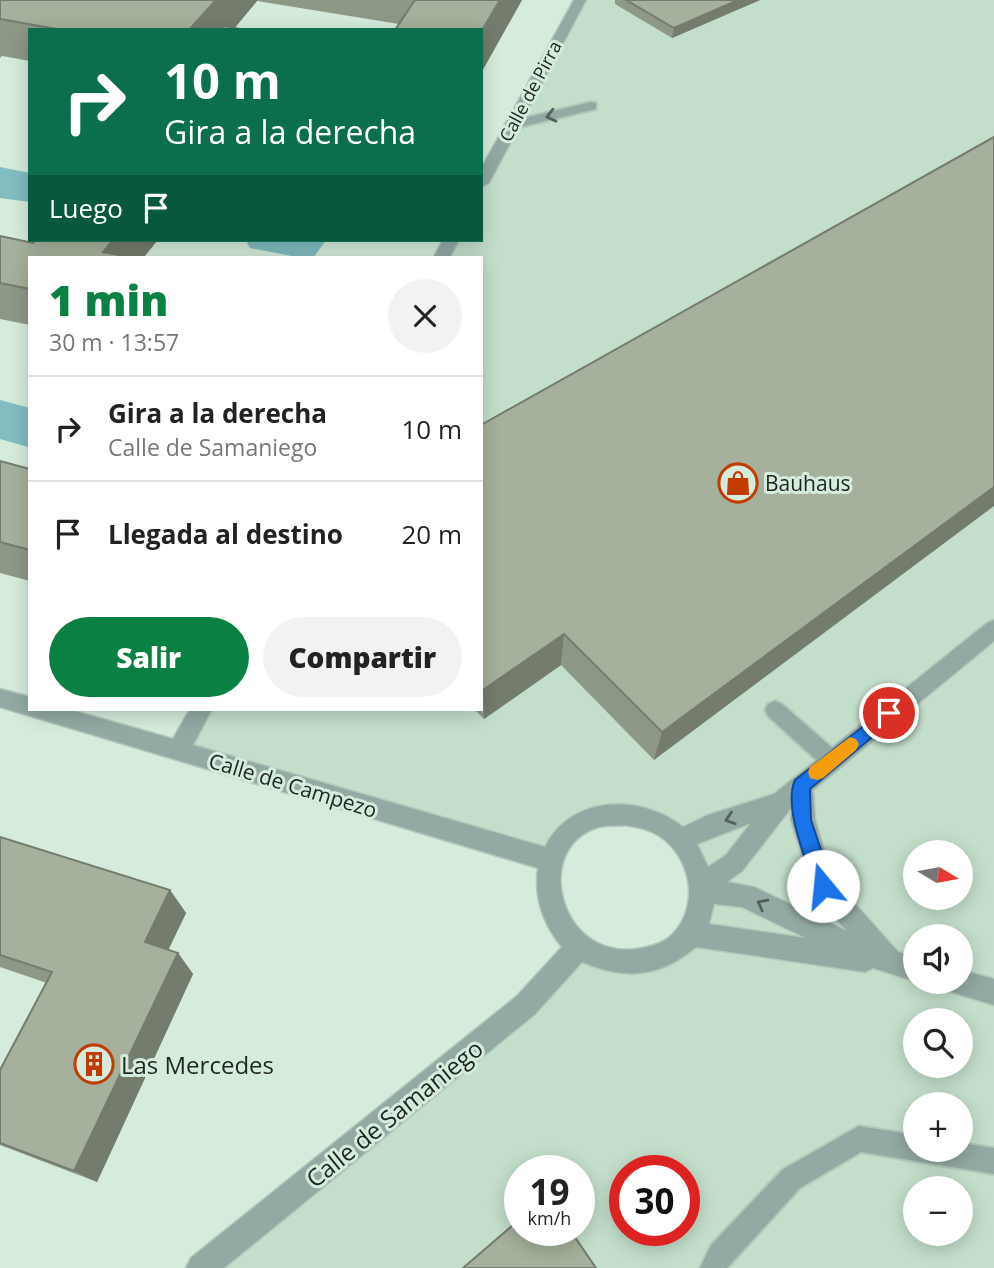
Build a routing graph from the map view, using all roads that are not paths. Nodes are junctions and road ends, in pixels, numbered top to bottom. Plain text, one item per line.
1 (580, 0) edge
2 (591, 106) dead end
3 (512, 125) junction
4 (483, 179) edge
5 (994, 629) edge
6 (0, 698) edge
7 (28, 706) edge
8 (775, 710) dead end
9 (42, 711) edge
10 (200, 711) edge
11 (178, 751) junction
12 (831, 760) junction
13 (801, 786) junction
14 (781, 802) junction
15 (681, 840) junction
16 (550, 860) junction
17 (703, 888) junction
18 (690, 934) junction
19 (579, 947) junction
20 (903, 966) edge
21 (973, 986) edge
22 (994, 992) edge
23 (903, 1146) edge
24 (973, 1158) edge
25 (994, 1161) edge
26 (201, 1268) edge
27 (713, 1268) edge

1 - 3 street, Calle de Pirra
2 -> 3 lane
3 - 4 street, Calle de Pirra
5 - 12 street
6 - 7 street
8 - 12 lane
9 - 11 street, Calle de Campezo
10 - 11 street
11 - 16 street, Calle de Campezo
12 - 13 street
13 - 14 street
13 - 20 street
14 -> 15 street
14 - 17 street
15 - 16 street
15 - 17 street
16 - 19 street
17 - 18 street
20 -> 17 street
18 - 19 street
18 - 20 street
19 - 26 street, Calle de Samaniego
21 - 22 street
23 - 27 lane
24 - 25 lane

